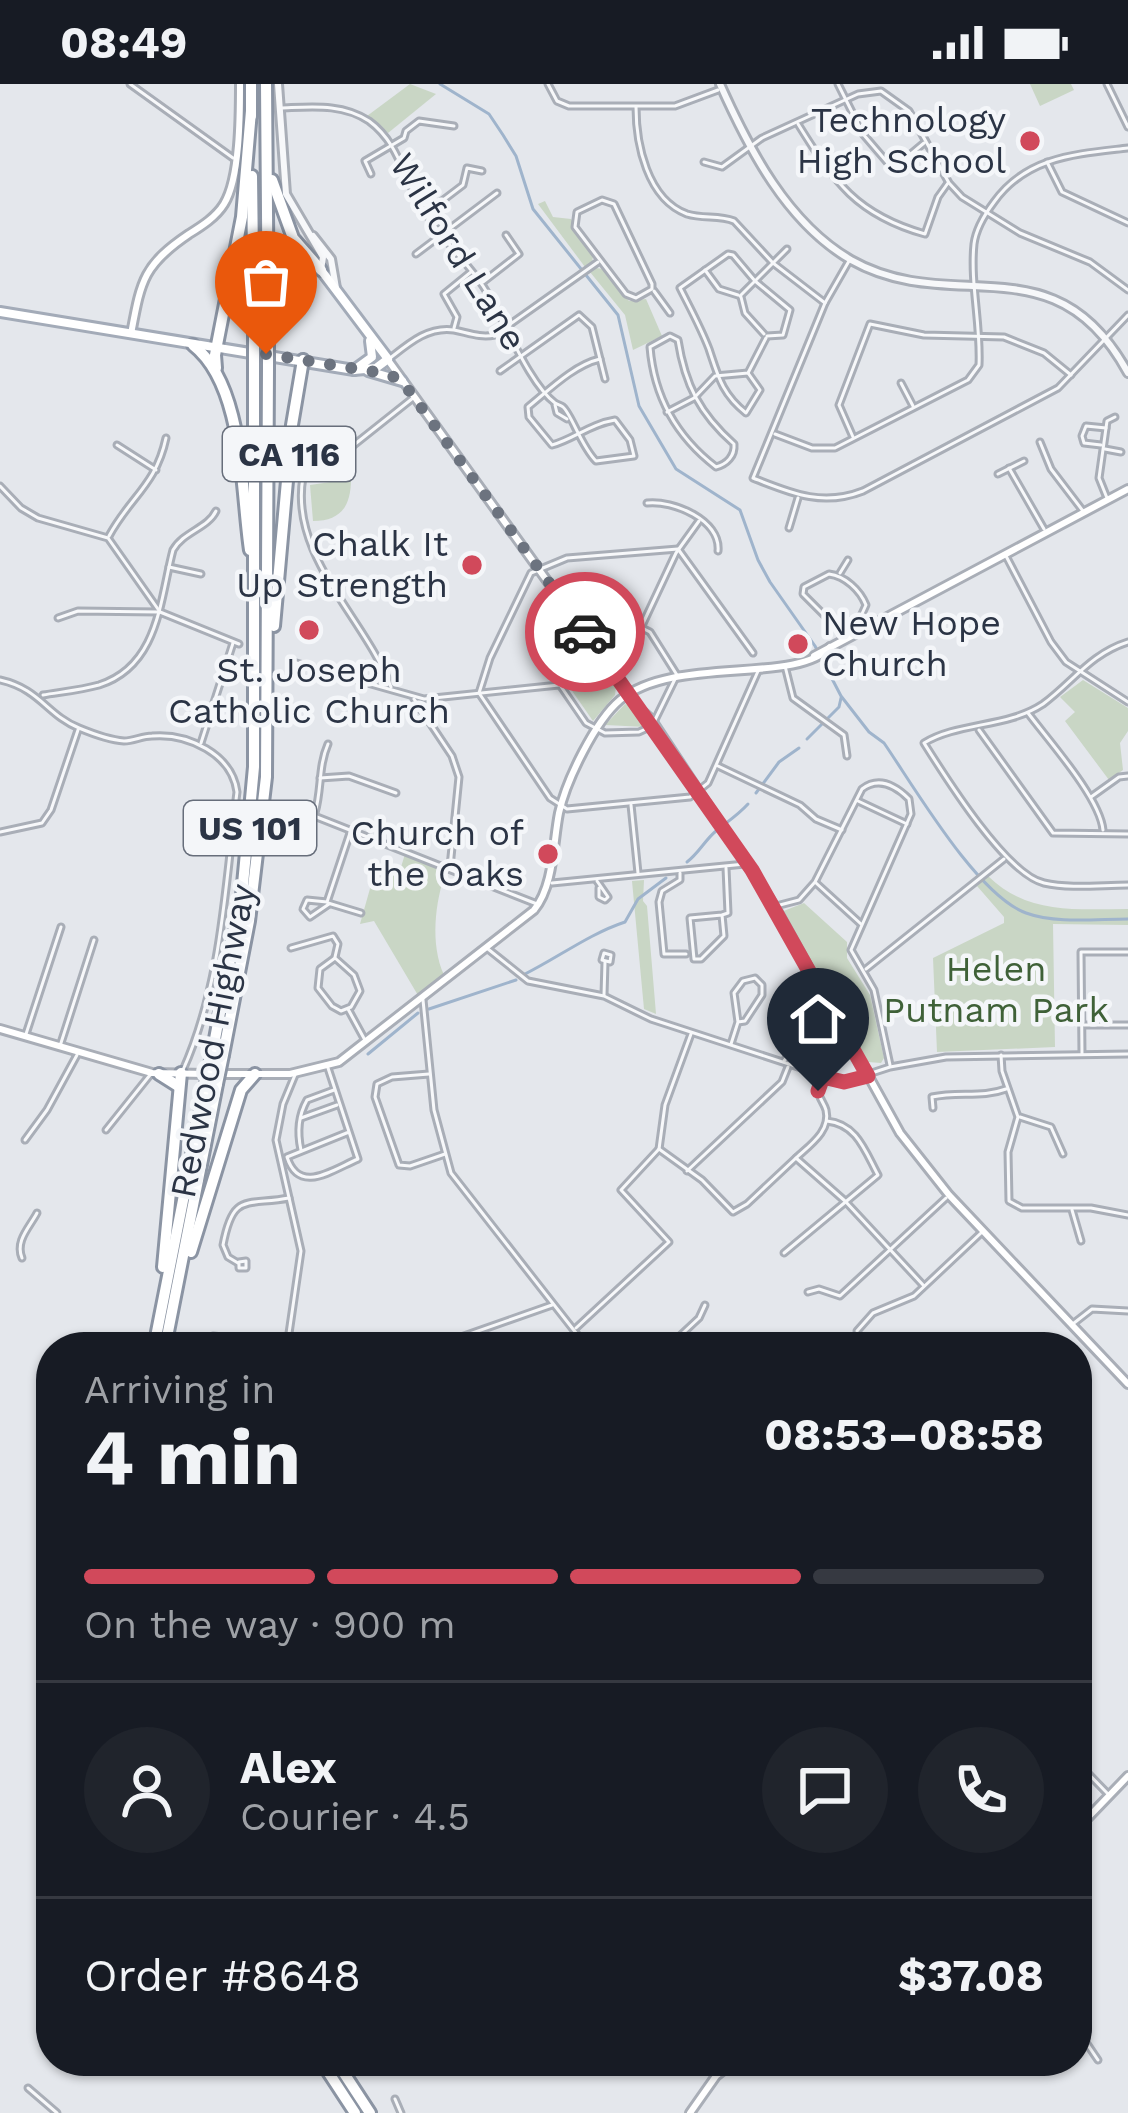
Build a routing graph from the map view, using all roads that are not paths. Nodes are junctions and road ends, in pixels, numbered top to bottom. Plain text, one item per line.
1 (130, 84) edge
2 (240, 84) edge
3 (251, 84) edge
4 (266, 84) edge
5 (278, 84) edge
6 (548, 84) edge
7 (838, 84) edge
8 (1107, 84) edge
9 (721, 86) edge
10 (845, 100) junction
11 (636, 106) junction
12 (251, 111) junction
13 (272, 112) junction
14 (797, 122) junction
15 (454, 127) dead end
16 (1128, 128) edge
17 (926, 142) junction
18 (750, 144) junction
19 (392, 145) junction
20 (1128, 148) edge
21 (235, 159) junction
22 (1046, 160) junction
23 (704, 162) dead end
24 (482, 171) dead end
25 (371, 174) dead end
26 (949, 183) junction
27 (497, 193) dead end
28 (420, 206) junction
29 (986, 213) junction
30 (1128, 223) edge
31 (306, 230) junction
32 (440, 235) junction
33 (506, 235) dead end
34 (787, 249) dead end
35 (416, 254) dead end
36 (850, 260) junction
37 (599, 261) junction
38 (773, 262) junction
39 (321, 270) junction
40 (705, 270) junction
41 (471, 272) junction
42 (755, 281) junction
43 (482, 283) junction
44 (976, 284) junction
45 (652, 289) junction
46 (1128, 290) edge
47 (337, 292) junction
48 (740, 296) junction
49 (825, 303) junction
50 (0, 312) edge
51 (670, 313) dead end
52 (1128, 315) edge
53 (361, 324) junction
54 (507, 328) junction
55 (454, 330) junction
56 (131, 334) junction
57 (979, 335) junction
58 (766, 337) junction
59 (1105, 339) junction
60 (193, 345) junction
61 (217, 347) junction
62 (521, 356) junction
63 (388, 359) junction
64 (600, 359) junction
65 (303, 360) junction
66 (357, 370) junction
67 (216, 371) junction
68 (500, 371) dead end
69 (748, 373) junction
70 (1128, 374) edge
71 (1071, 375) junction
72 (715, 376) junction
73 (605, 379) dead end
74 (402, 381) junction
75 (901, 383) dead end
76 (546, 393) junction
77 (415, 397) junction
78 (694, 398) junction
79 (914, 408) junction
80 (667, 412) junction
81 (1115, 417) dead end
82 (1106, 428) junction
83 (772, 433) junction
84 (577, 434) junction
85 (166, 438) dead end
86 (854, 439) junction
87 (1040, 442) dead end
88 (117, 446) dead end
89 (1103, 447) junction
90 (1121, 452) dead end
91 (1024, 461) dead end
92 (1009, 468) junction
93 (158, 471) junction
94 (998, 474) dead end
95 (0, 486) edge
96 (1128, 489) edge
97 (798, 496) junction
98 (1108, 500) junction
99 (647, 502) dead end
100 (216, 511) dead end
101 (1083, 513) junction
102 (699, 520) junction
103 (789, 528) dead end
104 (1046, 533) junction
105 (108, 538) junction
106 (678, 549) junction
107 (718, 551) dead end
108 (1005, 555) junction
109 (848, 560) dead end
110 (538, 566) junction
111 (169, 567) junction
112 (201, 574) dead end
113 (839, 575) junction
114 (256, 598) junction
115 (160, 612) junction
116 (861, 616) junction
117 (58, 618) dead end
118 (642, 628) junction
119 (868, 628) junction
120 (586, 634) junction
121 (1128, 642) edge
122 (753, 653) dead end
123 (268, 658) junction
124 (293, 662) dead end
125 (624, 664) dead end
126 (784, 664) junction
127 (760, 667) junction
128 (1077, 672) junction
129 (677, 675) junction
130 (0, 680) edge
131 (560, 685) junction
132 (391, 687) junction
133 (479, 693) junction
134 (629, 693) junction
135 (39, 695) junction
136 (414, 698) junction
137 (1128, 702) edge
138 (1027, 712) junction
139 (652, 726) junction
140 (79, 728) junction
141 (978, 728) junction
142 (597, 729) junction
143 (328, 744) dead end
144 (200, 746) junction
145 (847, 756) dead end
146 (716, 765) junction
147 (1128, 776) edge
148 (320, 778) junction
149 (698, 791) junction
150 (396, 793) dead end
151 (1089, 798) junction
152 (856, 800) junction
153 (631, 803) junction
154 (290, 806) dead end
155 (561, 807) junction
156 (314, 815) junction
157 (908, 824) junction
158 (352, 829) junction
159 (842, 830) junction
160 (0, 832) edge
161 (1103, 834) junction
162 (1128, 834) edge
163 (1005, 858) junction
164 (747, 863) junction
165 (726, 866) junction
166 (450, 867) junction
167 (680, 871) junction
168 (639, 874) junction
169 (597, 879) junction
170 (815, 882) junction
171 (546, 883) junction
172 (1128, 885) edge
173 (599, 888) dead end
174 (539, 905) junction
175 (775, 907) junction
176 (361, 914) dead end
177 (722, 915) junction
178 (861, 924) junction
179 (62, 927) dead end
180 (94, 940) dead end
181 (291, 948) dead end
182 (487, 948) junction
183 (1128, 952) edge
184 (686, 954) dead end
185 (335, 958) junction
186 (605, 962) dead end
187 (862, 971) junction
188 (604, 996) junction
189 (423, 998) junction
190 (348, 1009) junction
191 (738, 1022) junction
192 (1082, 1025) junction
193 (1128, 1025) edge
194 (0, 1029) edge
195 (692, 1032) junction
196 (26, 1036) junction
197 (367, 1043) junction
198 (60, 1046) junction
199 (731, 1046) junction
200 (79, 1052) junction
201 (1082, 1054) junction
202 (1128, 1054) edge
203 (218, 1055) junction
204 (1001, 1055) junction
205 (786, 1064) junction
206 (328, 1066) junction
207 (890, 1067) junction
208 (155, 1073) junction
209 (295, 1073) junction
210 (240, 1074) junction
211 (255, 1074) junction
212 (430, 1074) junction
213 (868, 1076) junction
214 (823, 1077) junction
215 (180, 1080) junction
216 (212, 1084) junction
217 (1008, 1089) junction
218 (241, 1090) junction
219 (334, 1090) junction
220 (339, 1104) junction
221 (933, 1108) dead end
222 (1018, 1117) junction
223 (300, 1118) junction
224 (827, 1121) junction
225 (106, 1130) dead end
226 (349, 1132) junction
227 (25, 1140) dead end
228 (659, 1149) junction
229 (302, 1151) junction
230 (445, 1154) junction
231 (1064, 1154) dead end
232 (796, 1158) junction
233 (687, 1171) junction
234 (949, 1195) junction
235 (291, 1197) junction
236 (844, 1201) junction
237 (1072, 1208) junction
238 (38, 1213) dead end
239 (1128, 1215) edge
240 (983, 1232) junction
241 (1081, 1241) dead end
242 (890, 1250) junction
243 (784, 1253) dead end
244 (22, 1258) dead end
245 (238, 1263) dead end
246 (924, 1286) junction
247 (808, 1292) dead end
248 (177, 1295) junction
249 (553, 1305) junction
250 (705, 1305) dead end
251 (1128, 1311) edge
252 (1073, 1324) junction
253 (574, 1330) joint
254 (157, 1331) joint
255 (857, 1331) dead end
256 (168, 1332) edge
257 (289, 1332) edge
258 (479, 1332) edge
259 (684, 1332) edge
260 (1080, 1332) edge
261 (1092, 1345) edge
262 (1128, 1384) edge
263 (1128, 1776) edge
264 (1092, 1778) edge
265 (1109, 1796) junction
266 (1092, 1814) edge
267 (1092, 2051) edge
268 (1098, 2060) dead end
269 (331, 2076) edge
270 (346, 2076) edge
271 (716, 2076) edge
272 (28, 2088) dead end
273 (395, 2099) dead end
274 (56, 2113) edge
275 (355, 2113) edge
276 (370, 2113) edge
277 (400, 2113) edge
278 (691, 2113) edge

1 - 21 street
2 - 21 main road
3 - 12 highway, Redwood Highway / US 101
4 - 13 highway, Redwood Highway / US 101
5 - 13 street
6 - 11 street
7 - 10 street
8 - 16 street
9 - 11 street
9 - 18 street
10 - 14 street
10 - 17 street
10 - 17 street
11 - 38 street
12 - 61 highway
12 - 114 highway, Redwood Highway / US 101, bridge
13 - 19 street, Wilford Lane
13 - 31 street
13 - 39 highway
13 - 123 highway, Redwood Highway / US 101, bridge
14 - 18 street
14 - 26 street
15 - 19 street
17 - 26 street
18 - 23 street
18 - 36 street
19 - 25 street
19 - 28 street, Wilford Lane
20 - 22 street
21 - 56 main road
22 - 29 street
22 - 30 street
24 - 28 street
26 - 29 street
27 - 32 street
28 - 32 street, Wilford Lane
29 - 44 street
29 - 46 street
31 - 39 street
31 - 47 street
32 - 35 street
32 - 41 street, Wilford Lane
33 - 43 street
34 - 38 street
36 - 44 street
36 - 49 street
37 - 45 street
37 - 45 street
37 - 54 street
38 - 42 street
38 - 49 street
39 - 47 main road
40 - 42 street
40 - 48 street
40 - 72 street
41 - 43 street, Wilford Lane
41 - 55 street
42 - 48 street
42 - 58 street
43 - 54 street, Wilford Lane
44 - 57 street
44 - 59 street
45 - 51 street
47 - 53 main road
48 - 58 street
49 - 83 street
50 - 56 main road
52 - 59 street
53 - 63 main road
53 - 66 main road
54 - 55 street
54 - 62 street, Wilford Lane
55 - 63 street
56 - 60 main road
57 - 71 street
57 - 79 street
57 - 86 street
58 - 69 street
59 - 70 street
59 - 71 street
60 - 61 main road
60 - 67 highway, CA 116
61 - 65 main road
61 - 67 highway
62 - 64 street
62 - 68 street
62 - 76 street, Wilford Lane
63 - 66 main road
63 - 74 main road
64 - 73 street
64 - 76 street
65 - 66 main road
65 - 123 highway, CA 116
66 - 74 main road
67 - 114 highway, CA 116
69 - 72 street
69 - 72 street
71 - 97 street
72 - 78 street
74 - 77 main road
75 - 79 street
76 - 84 street, Wilford Lane
76 - 84 street
77 - 110 main road
77 - 132 street
78 - 80 street
78 - 80 street
78 - 80 street
79 - 86 street
81 - 82 street
82 - 89 street
82 - 89 street
83 - 86 street
83 - 97 street
84 - 84 street, Wilford Lane
85 - 93 street
87 - 101 street
88 - 93 street
89 - 90 street
89 - 98 street
91 - 92 street
92 - 94 street
92 - 104 street
93 - 105 street
95 - 105 street
96 - 98 main road
97 - 103 street
98 - 101 main road
99 - 102 street
100 - 111 street
101 - 104 main road
102 - 106 street
102 - 107 street
104 - 108 main road
105 - 115 street
106 - 110 street
106 - 118 street
106 - 122 street
108 - 119 main road
108 - 128 street
109 - 113 street
110 - 120 main road
110 - 133 street
111 - 112 street
111 - 115 street
113 - 116 street
113 - 116 street
114 - 203 highway, Redwood Highway / US 101
115 - 117 street
115 - 135 street
115 - 144 street
116 - 119 street
118 - 120 street
118 - 125 street
118 - 129 street
119 - 126 main road
120 - 131 street
120 - 134 main road
121 - 128 street
123 - 203 highway, Redwood Highway / US 101
124 - 132 street
126 - 127 main road
126 - 145 street
127 - 129 main road
127 - 146 street
128 - 137 street
128 - 138 street
129 - 134 main road
129 - 139 street
130 - 135 street
131 - 133 street
131 - 142 street
132 - 136 street
133 - 136 street
133 - 155 street
134 - 139 main road
134 - 142 main road
135 - 140 street
136 - 166 street
138 - 141 street
138 - 151 street
139 - 142 street
139 - 149 main road
140 - 144 street
140 - 160 street
141 - 161 street
141 - 163 street
142 - 155 main road
143 - 148 street
144 - 215 street
146 - 149 street
146 - 159 street
147 - 151 street
148 - 150 street
148 - 156 street
149 - 153 street
149 - 164 main road
151 - 161 street
152 - 157 street
152 - 157 street
152 - 159 street
153 - 155 street
153 - 168 street
154 - 156 street
155 - 171 main road
156 - 158 street
157 - 178 street
158 - 166 street
158 - 176 street
159 - 170 street
161 - 162 street
163 - 172 street
163 - 187 street
164 - 165 street
164 - 175 main road
165 - 167 street
165 - 177 street
166 - 174 street
167 - 168 street
167 - 184 street
168 - 169 street
169 - 171 street
169 - 173 street
170 - 175 street
170 - 178 street
171 - 174 main road
174 - 182 main road
175 - 213 main road
177 - 177 street
178 - 187 street
179 - 196 street
180 - 198 street
181 - 185 street
182 - 188 street
182 - 189 main road
183 - 192 street
185 - 190 street
185 - 190 street
186 - 188 street
187 - 207 street
188 - 195 street
189 - 197 main road
189 - 212 street
190 - 197 street
191 - 191 street
191 - 199 street
192 - 193 street
192 - 201 street
194 - 196 main road
195 - 199 street
195 - 228 street
196 - 198 main road
197 - 206 main road
198 - 200 main road
199 - 205 street
200 - 208 main road
200 - 227 street
201 - 202 street
201 - 204 street
203 - 216 highway, Redwood Highway / US 101, bridge
204 - 207 street
204 - 217 street
205 - 214 street
205 - 214 street
205 - 233 street
206 - 209 main road
206 - 219 street
207 - 213 street
208 - 215 highway
208 - 225 street
209 - 211 main road
209 - 235 street
210 - 211 main road
210 - 215 main road
210 - 218 highway
211 - 218 highway
212 - 230 street
212 - 230 street
213 - 214 street
213 - 234 main road
214 - 224 street
215 - 254 highway
216 - 248 highway, Redwood Highway / US 101
216 - 254 highway, Redwood Highway / US 101
217 - 221 street
217 - 222 street
218 - 248 highway
219 - 220 street
219 - 223 street
220 - 223 street
220 - 226 street
222 - 231 street
222 - 237 street
223 - 229 street
224 - 232 street
224 - 236 street
226 - 229 street
226 - 229 street
228 - 233 street
228 - 253 street
230 - 249 street
232 - 233 street
232 - 236 street
234 - 240 main road
234 - 242 street
235 - 245 street
235 - 257 street
236 - 242 street
236 - 243 street
237 - 239 street
237 - 241 street
238 - 244 street
240 - 246 street
240 - 252 main road
242 - 246 street
242 - 247 street
246 - 255 street
248 - 256 highway, Redwood Highway / US 101
249 - 253 street
249 - 258 street
250 - 259 street
251 - 252 street
252 - 260 main road
261 - 262 main road
263 - 265 main road
264 - 265 street
265 - 266 main road
267 - 268 street
269 - 275 highway
270 - 276 highway
271 - 278 main road
272 - 274 street
273 - 277 street

